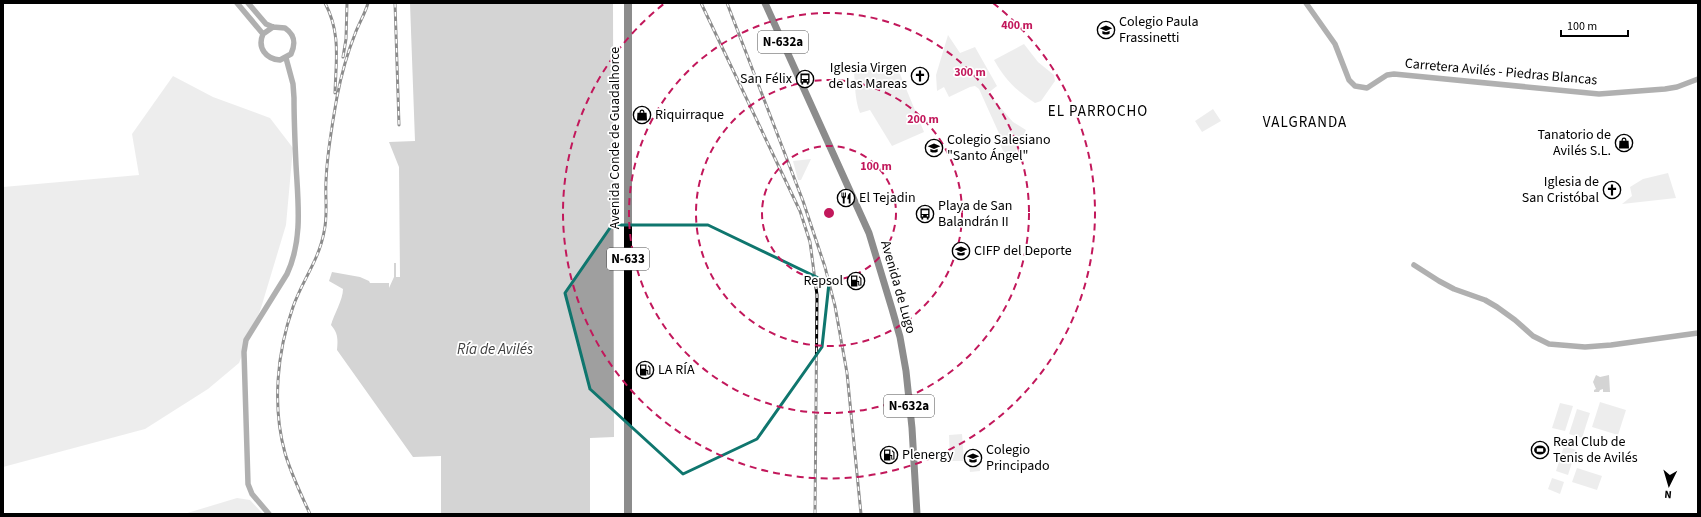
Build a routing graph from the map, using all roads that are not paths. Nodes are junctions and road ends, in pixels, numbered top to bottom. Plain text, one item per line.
1 (237, 3) edge
2 (248, 3) edge
3 (628, 3) edge
4 (765, 3) edge
5 (1306, 3) edge
6 (273, 27) junction
7 (263, 34) junction
8 (286, 58) junction
9 (1698, 79) edge
10 (1414, 265) dead end
11 (1698, 333) edge
12 (270, 514) edge
13 (628, 514) edge
14 (917, 514) edge

1 - 7 street
2 - 6 street
3 - 13 highway, Avenida Conde de Guadalhorce / N-633
4 - 14 main road, Avenida de Lugo / N-632a
5 - 9 street, Carretera Avilés - Piedras Blancas
6 - 7 street
6 - 8 street
7 - 8 street
8 - 12 street
10 - 11 street

